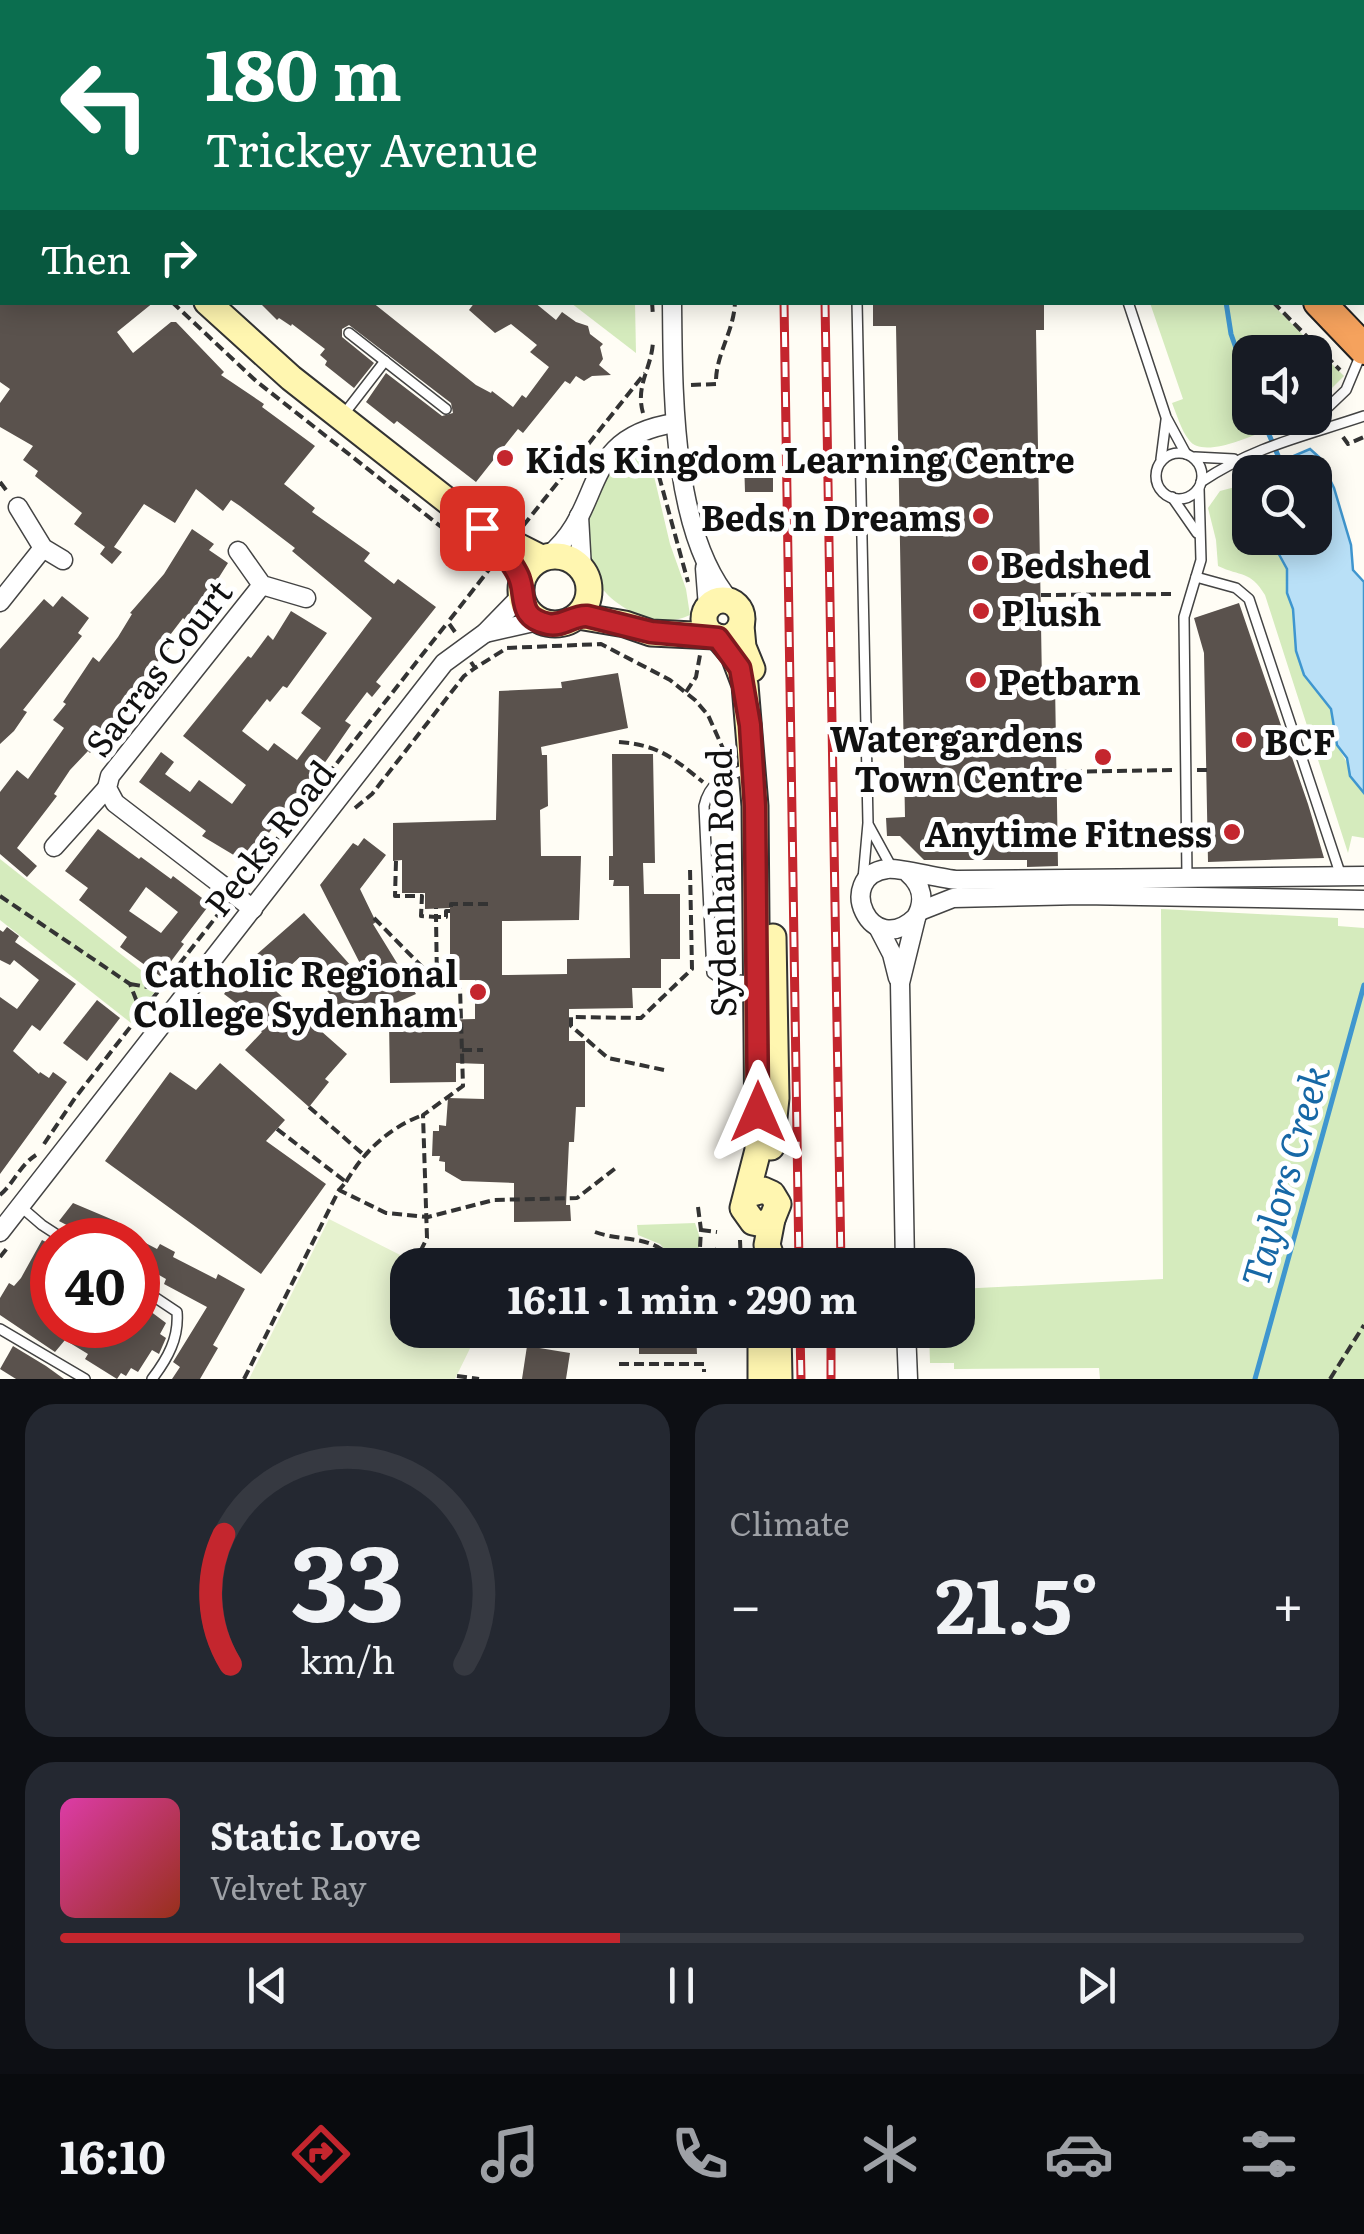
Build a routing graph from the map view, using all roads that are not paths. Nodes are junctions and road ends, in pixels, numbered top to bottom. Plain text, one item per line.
1 (213, 305) edge
2 (672, 305) edge
3 (856, 305) edge
4 (1129, 305) edge
5 (1323, 305) edge
6 (349, 332) dead end
7 (1363, 348) edge
8 (385, 360) junction
9 (1332, 404) edge
10 (446, 408) dead end
11 (1364, 416) edge
12 (342, 418) junction
13 (1166, 418) junction
14 (675, 423) junction
15 (1332, 428) edge
16 (1298, 435) edge
17 (1189, 455) junction
18 (1248, 455) edge
19 (1232, 460) edge
20 (1232, 463) edge
21 (1160, 464) junction
22 (1200, 485) junction
23 (1172, 497) junction
24 (18, 507) dead end
25 (580, 516) junction
26 (487, 531) junction
27 (1198, 536) junction
28 (44, 548) junction
29 (238, 551) dead end
30 (544, 557) junction
31 (63, 560) dead end
32 (585, 574) junction
33 (1196, 577) junction
34 (262, 585) junction
35 (521, 588) junction
36 (306, 598) dead end
37 (0, 602) edge
38 (578, 616) junction
39 (538, 620) junction
40 (720, 620) junction
41 (625, 624) junction
42 (484, 633) junction
43 (752, 766) junction
44 (106, 788) junction
45 (868, 823) junction
46 (54, 847) dead end
47 (900, 871) junction
48 (1340, 876) junction
49 (1364, 876) edge
50 (1187, 887) junction
51 (862, 888) junction
52 (1364, 900) edge
53 (252, 909) junction
54 (918, 914) junction
55 (878, 927) junction
56 (766, 978) junction
57 (900, 983) junction
58 (20, 1206) junction
59 (760, 1207) junction
60 (33, 1218) edge
61 (0, 1232) edge
62 (759, 1248) edge
63 (768, 1248) edge
64 (904, 1248) edge
65 (160, 1301) edge
66 (0, 1329) edge
67 (761, 1348) edge
68 (778, 1348) edge
69 (907, 1348) edge
70 (86, 1379) edge
71 (152, 1379) edge
72 (762, 1379) edge
73 (779, 1379) edge
74 (908, 1379) edge

1 - 12 street
2 - 14 street, Sydenham Road
3 - 45 lane
4 - 13 lane
5 - 7 highway
6 - 8 lane
7 - 9 lane
8 - 10 lane
8 - 12 lane
11 - 15 lane
12 - 26 street
13 - 17 lane
13 - 21 lane
14 - 25 street
14 - 40 street, Sydenham Road
16 - 18 lane
17 - 19 lane
17 - 21 lane
17 - 22 lane
20 - 22 lane
21 - 23 lane
22 - 23 lane
22 - 27 lane
23 - 27 lane
24 - 28 street
25 - 30 street
25 - 32 street
26 - 30 street
26 - 35 street
27 - 33 lane
28 - 31 street
28 - 37 street
29 - 34 street, Sacras Court
30 - 32 street
30 - 35 street
32 - 38 street
32 - 41 street
33 - 48 lane
33 - 50 lane
34 - 36 street, Sacras Court
34 - 44 street, Sacras Court
35 - 39 street
35 - 42 street, Pecks Road
38 - 39 street
38 - 41 street
39 - 42 street, Pecks Road
40 - 41 street
40 - 43 street, Sydenham Road
40 - 56 street, Sydenham Road
42 - 53 street, Pecks Road
43 - 56 street, Sydenham Road
43 - 56 lane
44 - 46 street, Sacras Court
44 - 53 street, Sacras Court
45 - 47 lane
45 - 51 lane
47 - 50 street
47 - 51 street
47 - 54 street
48 - 49 street
48 - 50 street
50 - 52 street
50 - 54 street
51 - 55 street
53 - 58 street, Pecks Road
54 - 55 street
54 - 57 street
55 - 57 street
56 - 59 street, Sydenham Road
57 - 64 street
58 - 60 lane
58 - 61 street, Pecks Road
59 - 62 street, Sydenham Road
59 - 63 street, Sydenham Road
65 - 71 lane
66 - 70 lane
67 - 72 street
68 - 73 street
69 - 74 street

